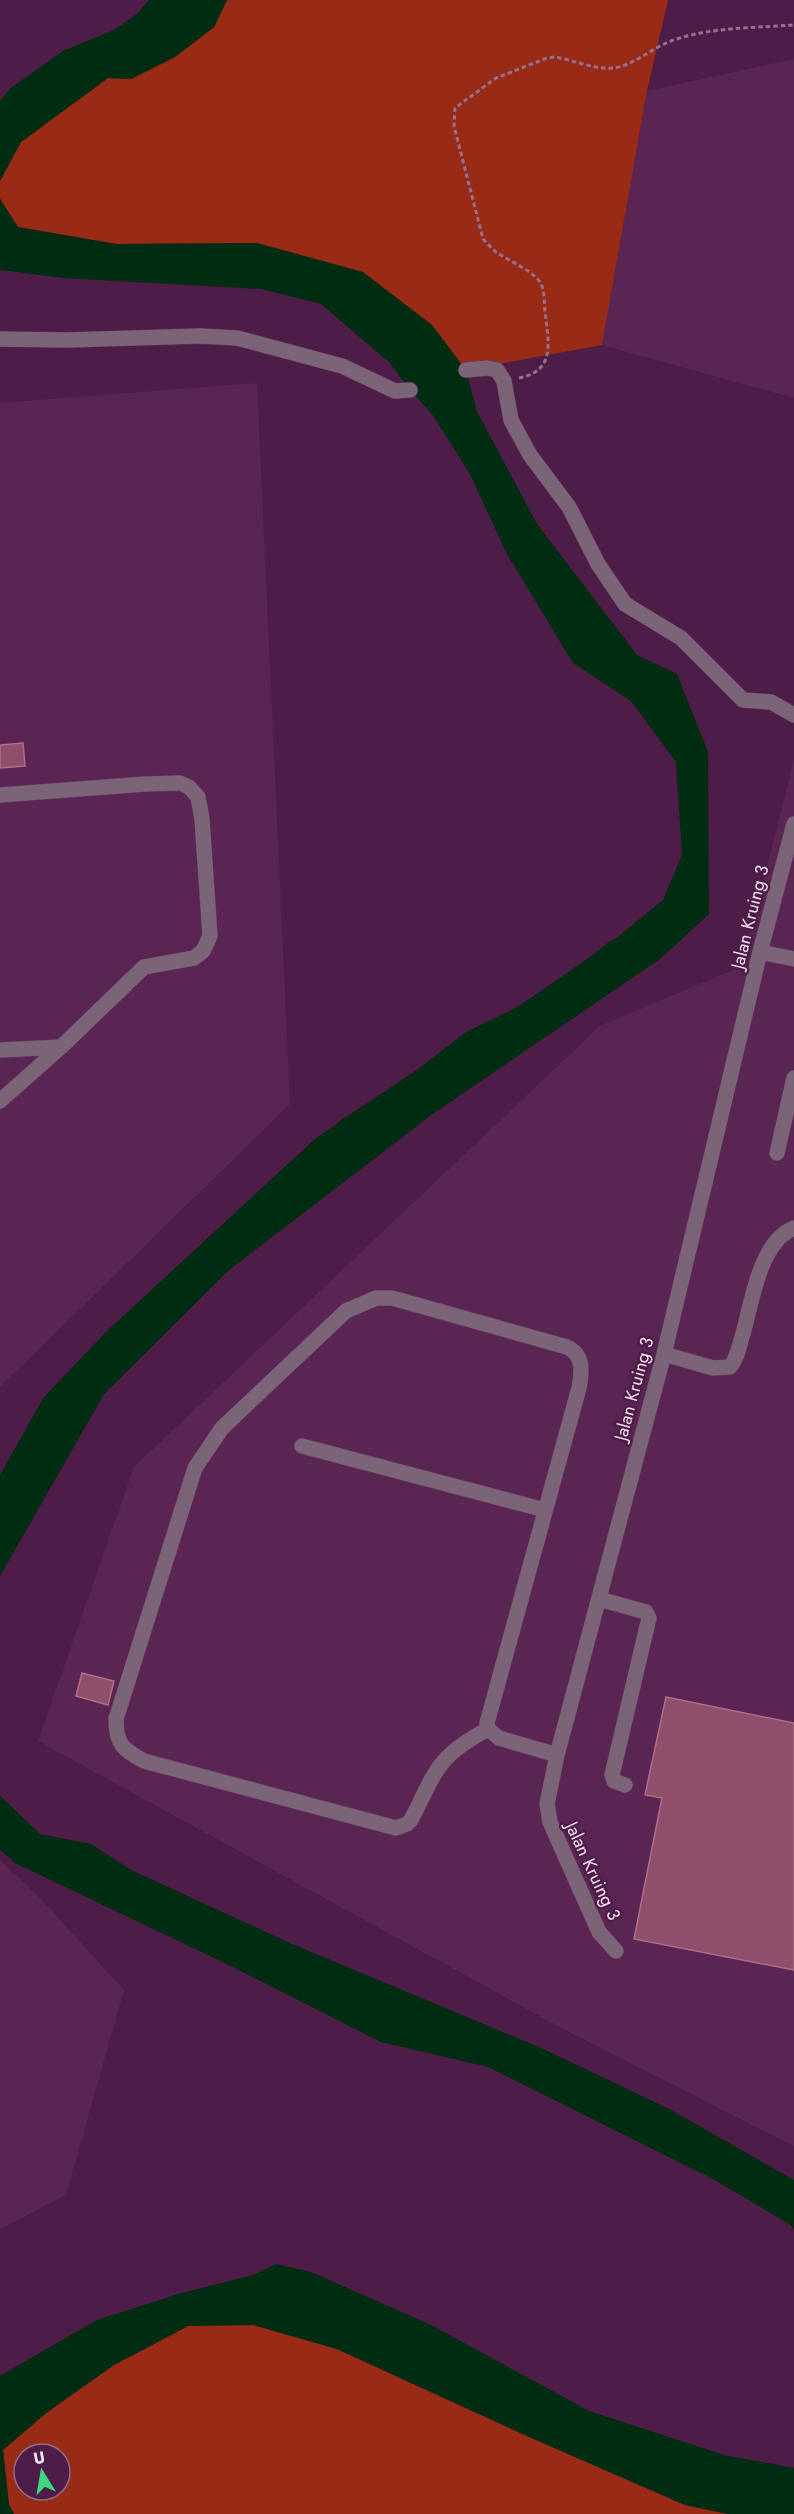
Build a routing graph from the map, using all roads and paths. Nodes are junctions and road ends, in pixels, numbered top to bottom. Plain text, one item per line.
1 (794, 25) edge
2 (0, 339) edge
3 (466, 370) dead end
4 (504, 381) junction
5 (410, 390) dead end
6 (794, 715) edge
7 (0, 795) edge
8 (794, 824) edge
9 (760, 952) junction
10 (794, 959) edge
11 (61, 1047) junction
12 (0, 1050) edge
13 (794, 1078) edge
14 (0, 1101) edge
15 (777, 1153) dead end
16 (794, 1228) edge
17 (664, 1354) junction
18 (302, 1446) dead end
19 (545, 1510) junction
20 (599, 1599) junction
21 (488, 1729) junction
22 (557, 1755) junction
23 (625, 1785) dead end
24 (616, 1951) dead end

1 - 4 path
2 - 5 street
3 - 4 street
4 - 6 street
7 - 11 street
8 - 9 street, Jalan Kruing 3
9 - 10 street
9 - 17 street, Jalan Kruing 3
11 - 12 street
11 - 14 street
13 - 15 street
16 - 17 street
17 - 20 street, Jalan Kruing 3
18 - 19 street
19 - 21 street
19 - 21 street
20 - 22 street, Jalan Kruing 3
20 - 23 street
21 - 22 street
22 - 24 street, Jalan Kruing 3

